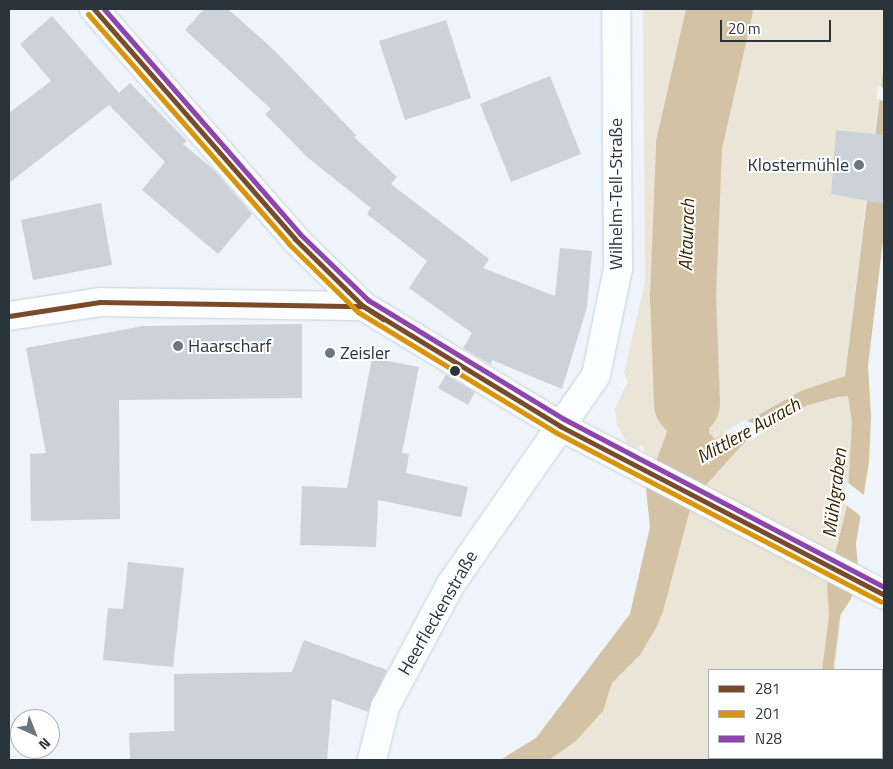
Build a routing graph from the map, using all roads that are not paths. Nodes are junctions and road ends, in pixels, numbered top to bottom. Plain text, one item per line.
1 (94, 9) edge
2 (616, 9) edge
3 (363, 306) junction
4 (9, 316) edge
5 (560, 426) junction
6 (882, 593) edge
7 (372, 760) edge

1 - 3 street
2 - 5 street, Wilhelm-Tell-Straße
3 - 4 street
3 - 5 street
5 - 6 street
5 - 7 street, Heerfleckenstraße

